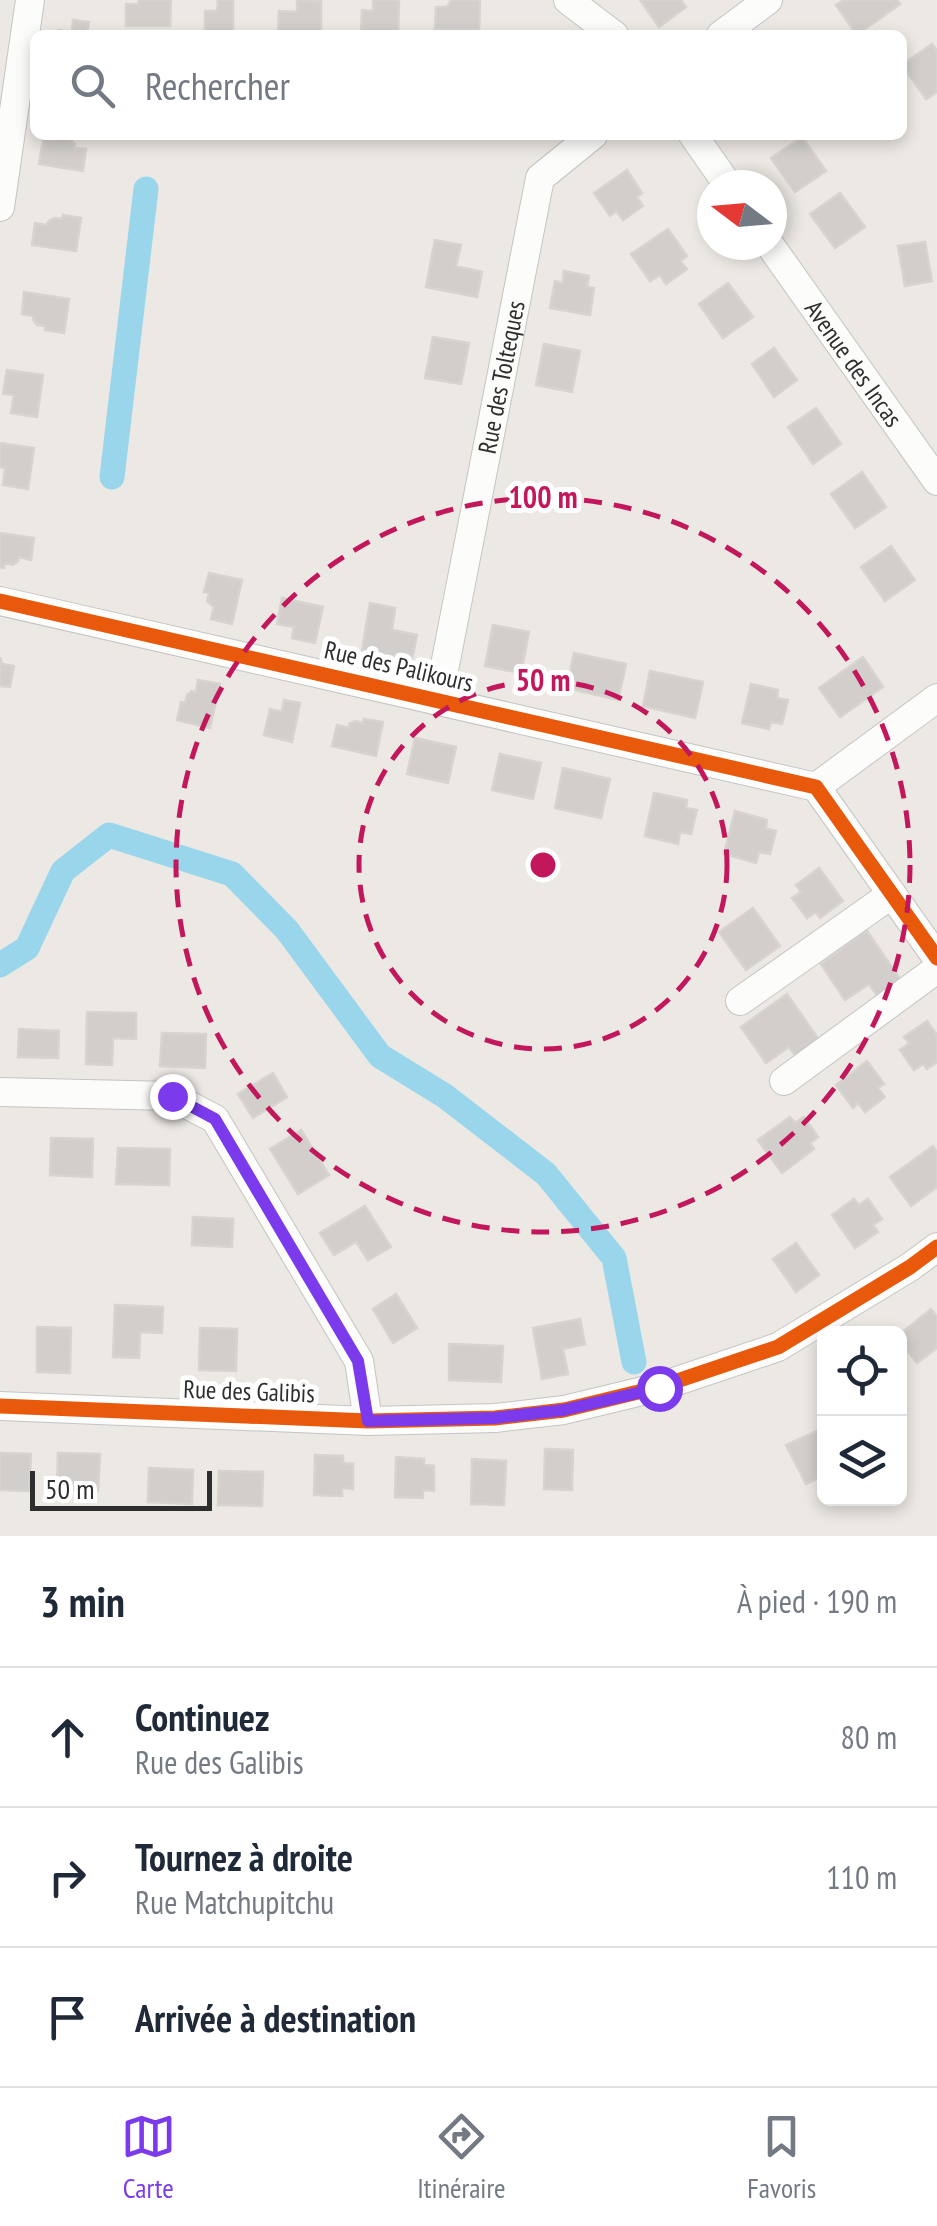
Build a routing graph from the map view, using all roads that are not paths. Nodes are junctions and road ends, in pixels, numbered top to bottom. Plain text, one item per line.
1 (30, 0) edge
2 (568, 0) edge
3 (768, 0) edge
4 (607, 30) edge
5 (728, 30) edge
6 (586, 140) edge
7 (696, 140) edge
8 (718, 170) edge
9 (0, 207) edge
10 (781, 260) edge
11 (937, 481) edge
12 (0, 601) edge
13 (937, 698) edge
14 (438, 701) junction
15 (816, 787) junction
16 (892, 894) junction
17 (937, 958) edge
18 (937, 969) edge
19 (740, 1001) dead end
20 (784, 1081) dead end
21 (0, 1092) edge
22 (937, 1247) edge
23 (0, 1406) edge
24 (368, 1421) junction

1 - 9 street
2 - 4 street
3 - 5 street
6 - 14 street, Rue des Tolteques
7 - 8 street
10 - 11 street, Avenue des Incas
12 - 14 street, Rue des Palikours
13 - 15 street
14 - 15 street, Rue des Palikours
15 - 16 street
16 - 17 street
16 - 19 street
18 - 20 street
21 - 24 street
22 - 24 street, Rue des Galibis
23 - 24 street, Rue des Galibis

